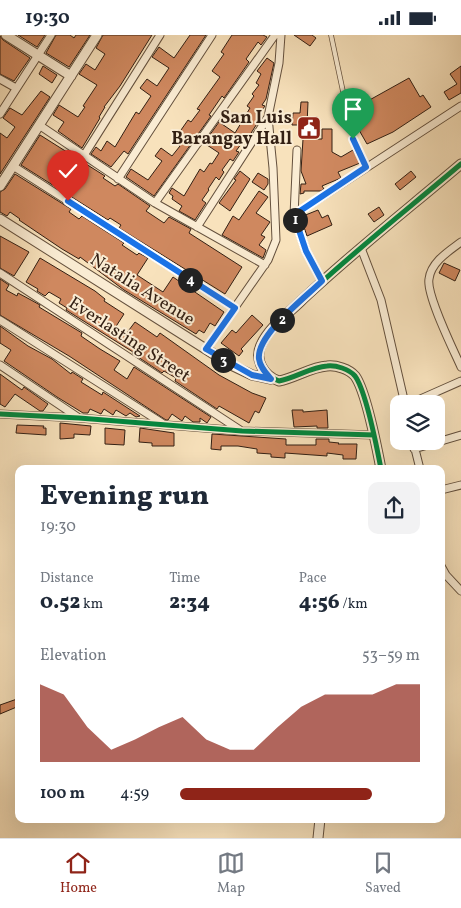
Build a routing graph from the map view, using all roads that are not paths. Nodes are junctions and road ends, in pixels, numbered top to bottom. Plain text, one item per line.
1 (6, 35) edge
2 (51, 35) edge
3 (97, 35) edge
4 (160, 35) edge
5 (212, 35) edge
6 (275, 35) edge
7 (281, 35) edge
8 (331, 35) edge
9 (38, 55) junction
10 (71, 76) junction
11 (0, 79) edge
12 (16, 88) junction
13 (345, 101) dead end
14 (461, 106) edge
15 (0, 114) edge
16 (268, 117) junction
17 (39, 125) junction
18 (353, 130) dead end
19 (297, 150) dead end
20 (83, 157) junction
21 (461, 164) edge
22 (13, 165) junction
23 (366, 167) junction
24 (118, 179) junction
25 (0, 186) edge
26 (156, 203) junction
27 (294, 215) junction
28 (0, 219) edge
29 (196, 227) junction
30 (461, 242) edge
31 (361, 248) junction
32 (265, 265) junction
33 (0, 273) edge
34 (322, 281) junction
35 (235, 308) junction
36 (0, 321) edge
37 (206, 349) junction
38 (0, 365) edge
39 (461, 367) edge
40 (271, 379) junction
41 (461, 381) edge
42 (403, 395) edge
43 (430, 395) edge
44 (0, 414) edge
45 (79, 418) junction
46 (164, 425) junction
47 (242, 431) junction
48 (374, 435) junction
49 (461, 435) edge
50 (445, 438) edge
51 (415, 450) edge
52 (379, 465) edge
53 (419, 465) edge
54 (461, 485) edge
55 (445, 489) edge
56 (445, 573) edge
57 (461, 591) edge
58 (320, 823) edge
59 (318, 838) edge

1 - 9 street
2 - 9 street
3 - 10 street
4 - 20 street
5 - 24 street
6 - 26 street
7 - 16 street
8 - 13 lane
9 - 10 street
9 - 12 street
10 - 17 street
11 - 12 street
12 - 15 street
14 - 23 street
16 - 29 street
16 - 32 street
17 - 20 street
17 - 22 street
18 - 23 lane
19 - 27 street
20 - 24 street
21 - 31 street
22 - 25 street
22 - 35 street
23 - 27 street
24 - 26 street
26 - 29 street
27 - 34 street
28 - 37 street, Natalia Avenue
29 - 32 street
30 - 39 street
31 - 34 street
31 - 42 street
32 - 35 street
33 - 47 street, Everlasting Street
34 - 40 street
35 - 37 street
36 - 46 street
37 - 40 street, Natalia Avenue
38 - 45 street
40 - 48 street
41 - 43 street
44 - 45 street
45 - 46 street
46 - 47 street
47 - 48 street
48 - 52 street
49 - 50 street
51 - 53 street
54 - 55 street
56 - 57 street
58 - 59 street

